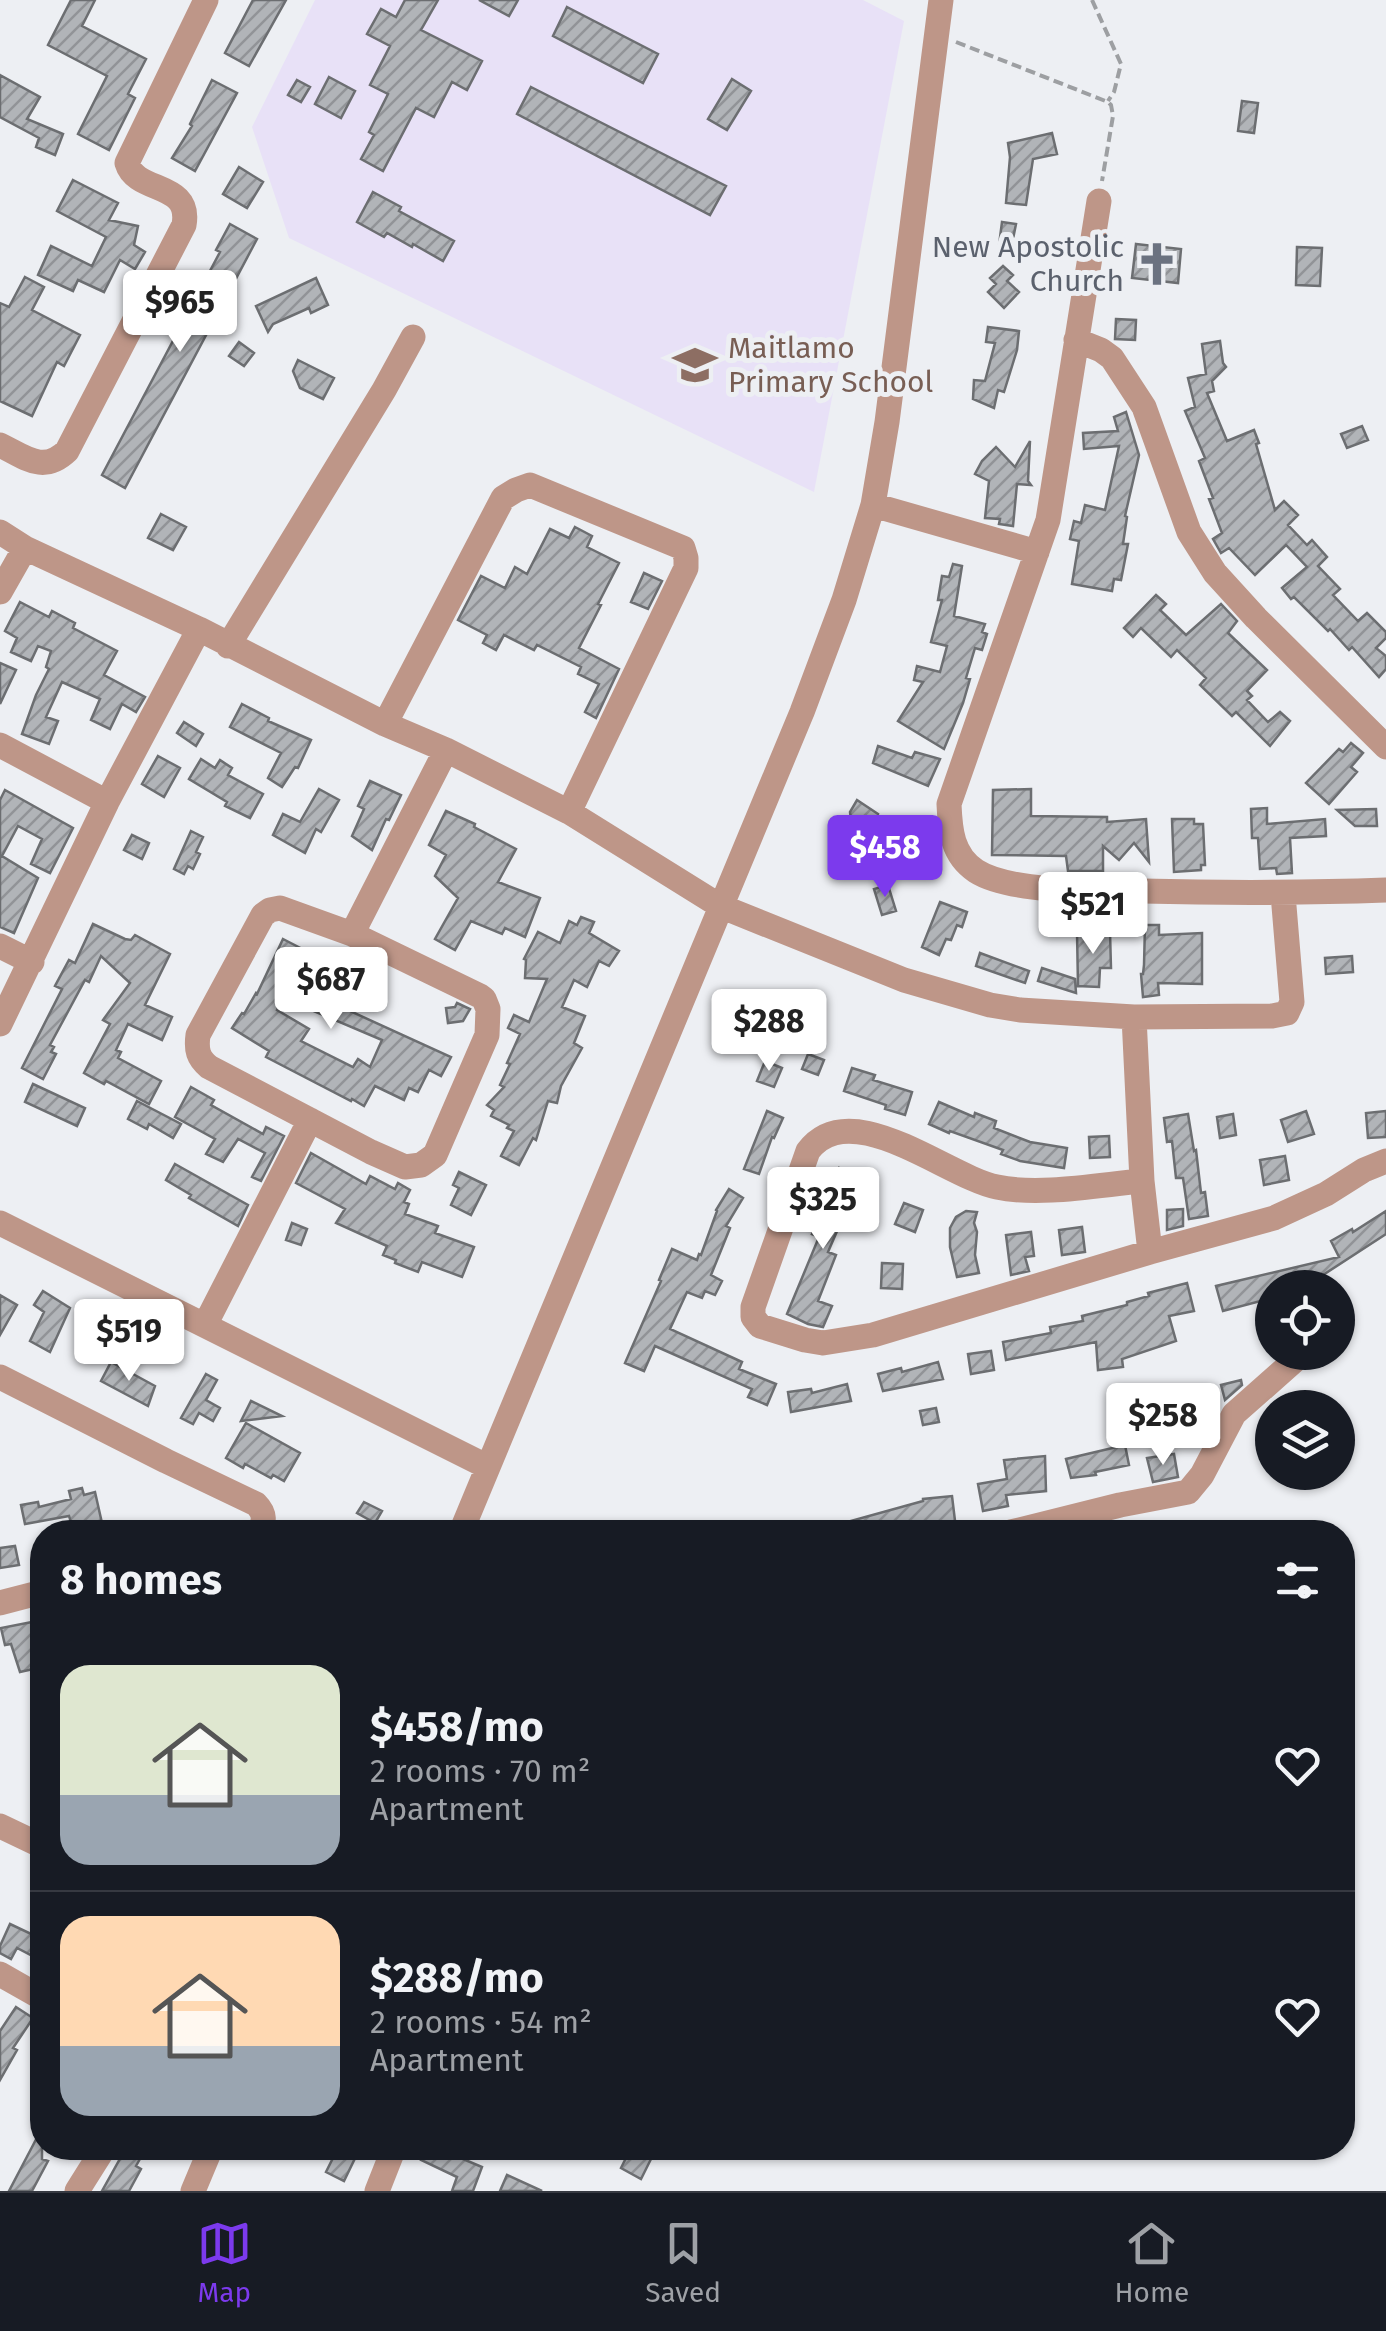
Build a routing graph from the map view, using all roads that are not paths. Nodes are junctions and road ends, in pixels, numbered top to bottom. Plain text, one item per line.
1 (206, 0) edge
2 (935, 11) edge
3 (1099, 201) road end
4 (413, 338) dead end
5 (1076, 340) junction
6 (0, 445) edge
7 (873, 505) junction
8 (0, 532) edge
9 (25, 548) junction
10 (1037, 552) junction
11 (0, 592) edge
12 (199, 630) junction
13 (228, 646) junction
14 (384, 724) junction
15 (0, 745) edge
16 (1386, 746) edge
17 (446, 750) junction
18 (107, 802) junction
19 (569, 812) junction
20 (1386, 890) edge
21 (1282, 894) junction
22 (720, 906) junction
23 (352, 934) junction
24 (0, 946) edge
25 (32, 962) junction
26 (1134, 1016) junction
27 (0, 1024) edge
28 (310, 1120) junction
29 (1386, 1160) edge
30 (1142, 1182) junction
31 (0, 1222) edge
32 (1150, 1252) junction
33 (205, 1326) junction
34 (1284, 1370) edge
35 (0, 1376) edge
36 (488, 1467) junction
37 (264, 1520) edge
38 (466, 1520) edge
39 (1060, 1520) edge
40 (30, 1595) edge
41 (0, 1603) edge
42 (0, 1826) edge
43 (30, 1840) edge
44 (0, 1974) edge
45 (30, 1991) edge
46 (97, 2160) edge
47 (206, 2160) edge
48 (389, 2160) edge
49 (78, 2191) edge
50 (193, 2191) edge
51 (377, 2191) edge

1 - 6 street
2 - 7 street
3 - 5 street
4 - 13 street
5 - 10 street
5 - 16 street
7 - 10 street
7 - 22 street
8 - 9 street
9 - 11 street
9 - 12 street
10 - 21 street
12 - 13 street
12 - 18 street
13 - 14 street
14 - 17 street
14 - 19 street
15 - 18 street
17 - 19 street
17 - 23 street
18 - 25 street
19 - 22 street
20 - 21 street
21 - 26 street
22 - 26 street
22 - 36 street
23 - 28 street
23 - 28 street
24 - 25 street
25 - 27 street
26 - 30 street
28 - 33 street
29 - 32 street
30 - 32 street
30 - 32 street
31 - 33 street
33 - 36 street
34 - 39 street
35 - 37 street
36 - 38 street
40 - 41 street
42 - 43 street
44 - 45 street
46 - 49 street
47 - 50 street
48 - 51 street

